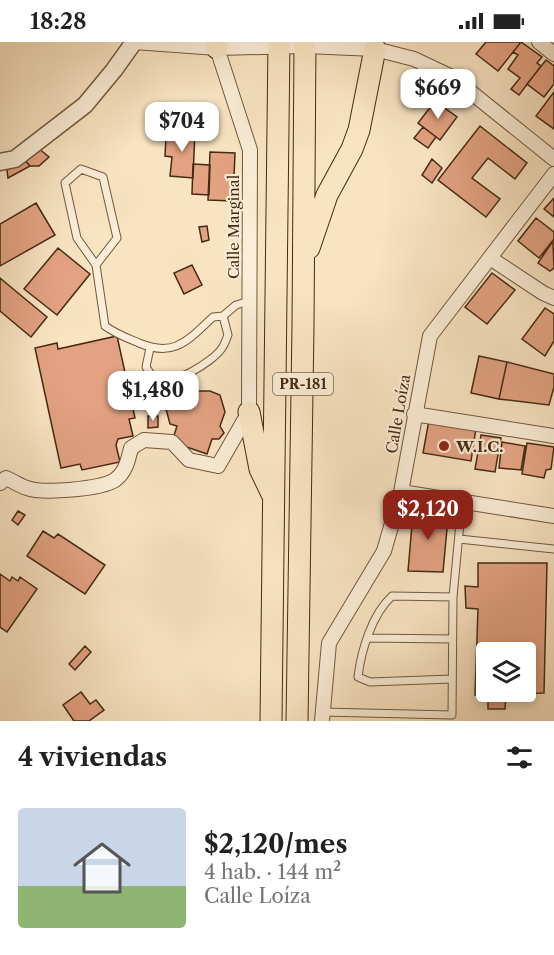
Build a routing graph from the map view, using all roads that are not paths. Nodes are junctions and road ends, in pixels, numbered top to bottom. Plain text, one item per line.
1 (134, 42) edge
2 (539, 42) edge
3 (305, 44) edge
4 (217, 45) edge
5 (279, 45) edge
6 (375, 45) edge
7 (554, 54) edge
8 (554, 159) edge
9 (0, 162) edge
10 (554, 174) edge
11 (490, 258) junction
12 (304, 262) junction
13 (96, 265) junction
14 (554, 298) edge
15 (250, 301) junction
16 (223, 316) junction
17 (150, 348) junction
18 (249, 412) junction
19 (414, 414) junction
20 (554, 436) edge
21 (0, 483) edge
22 (401, 492) junction
23 (274, 498) junction
24 (462, 502) junction
25 (554, 516) edge
26 (459, 539) junction
27 (554, 549) edge
28 (453, 597) junction
29 (368, 638) junction
30 (452, 639) junction
31 (453, 679) junction
32 (322, 717) edge
33 (270, 721) edge
34 (297, 721) edge

1 - 4 street
1 - 9 street
2 - 7 street
3 - 5 street
3 - 6 street
3 - 12 main road, PR-181
4 - 5 street
4 - 15 street, Calle Marginal
5 - 23 main road, PR-181
6 - 8 street
6 - 12 main road
10 - 11 street, Calle Loíza
11 - 14 street
11 - 19 street, Calle Loíza
12 - 34 main road, PR-181
13 - 13 lane
13 - 17 lane
15 - 16 lane
15 - 18 street, Calle Marginal
16 - 17 lane
16 - 17 lane
18 - 21 street
18 - 23 main road
19 - 20 street
19 - 22 street, Calle Loíza
22 - 24 street
22 - 32 street, Calle Loíza
23 - 33 main road, PR-181
24 - 25 street
24 - 26 lane
26 - 27 lane
26 - 28 lane
28 - 29 lane
28 - 30 lane
29 - 30 lane
29 - 31 lane
30 - 31 lane
31 - 32 lane

